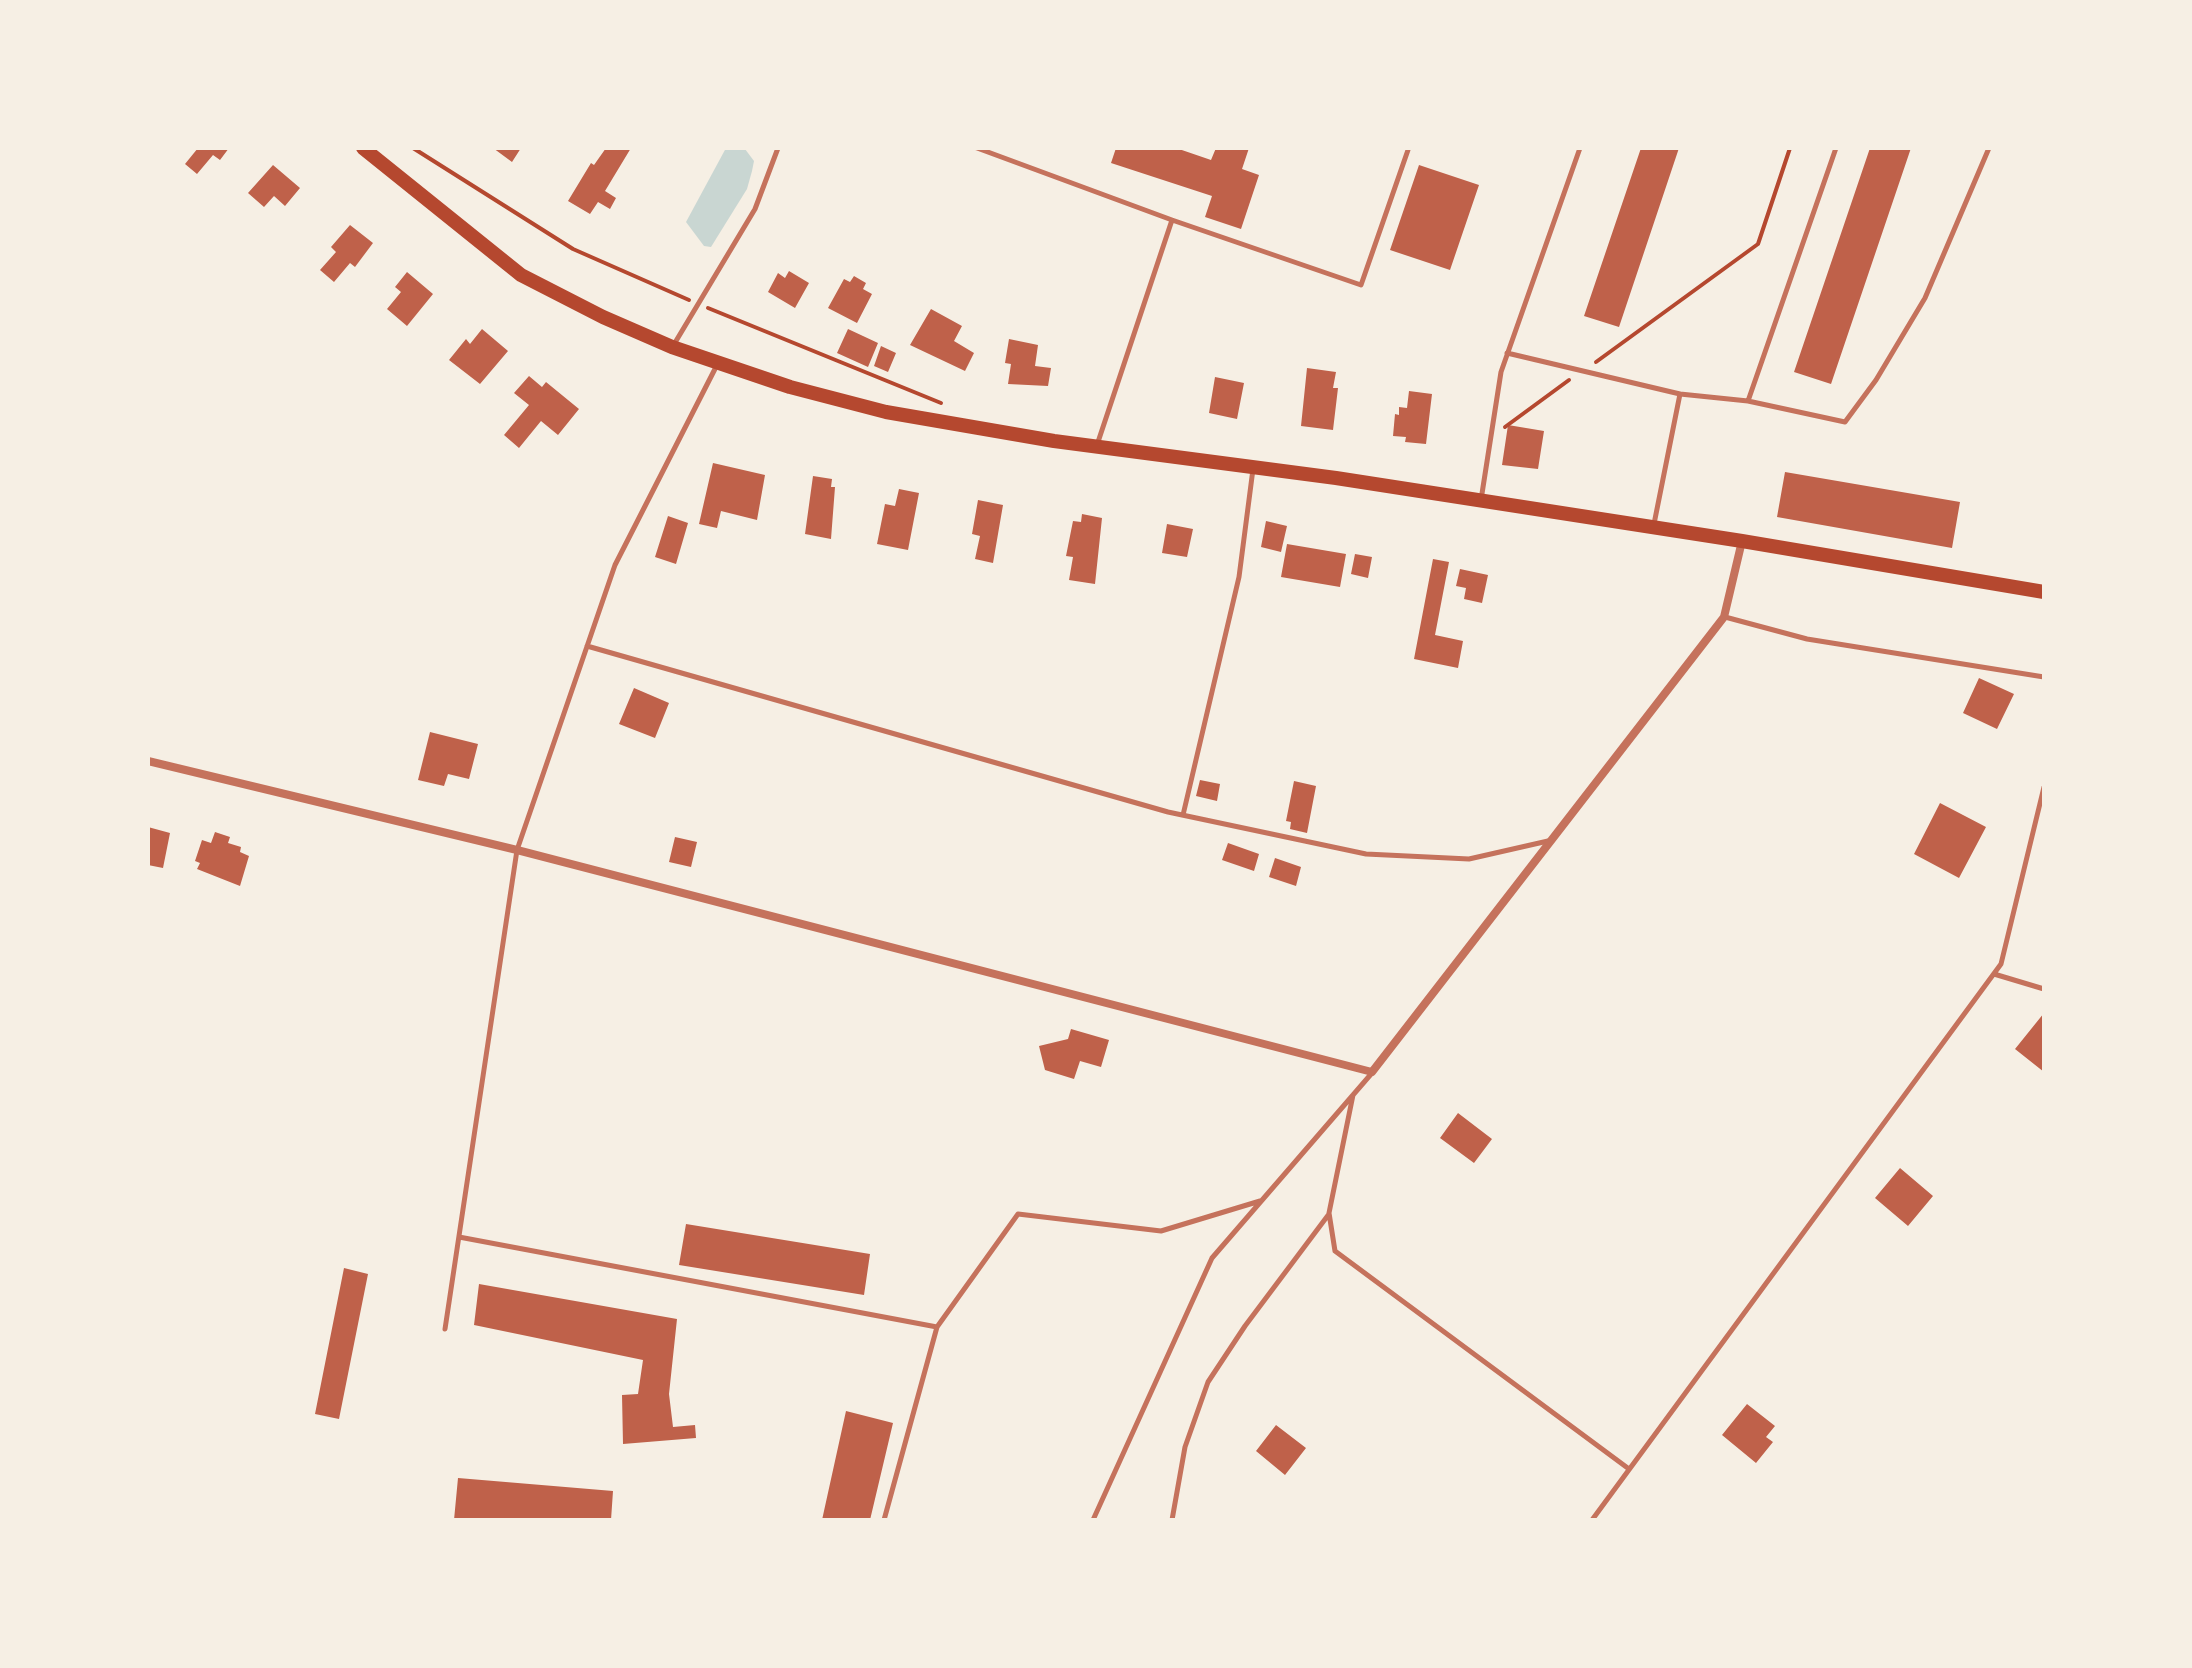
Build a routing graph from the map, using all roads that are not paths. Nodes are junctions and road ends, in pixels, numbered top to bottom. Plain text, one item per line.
1 (363, 148) edge
2 (778, 148) edge
3 (977, 148) edge
4 (1580, 148) edge
5 (1836, 148) edge
6 (1989, 148) edge
7 (1408, 150) edge
8 (1172, 220) junction
9 (672, 347) junction
10 (1507, 353) junction
11 (718, 362) junction
12 (1680, 394) junction
13 (1748, 401) junction
14 (1096, 446) junction
15 (1253, 468) junction
16 (1481, 501) junction
17 (1654, 529) junction
18 (1742, 541) junction
19 (2044, 592) edge
20 (1724, 617) junction
21 (587, 646) junction
22 (2044, 677) edge
23 (148, 761) edge
24 (2044, 787) edge
25 (1183, 815) junction
26 (1551, 841) junction
27 (517, 850) junction
28 (1994, 974) junction
29 (2044, 989) edge
30 (1372, 1072) junction
31 (1353, 1094) junction
32 (1262, 1200) junction
33 (1329, 1213) junction
34 (459, 1237) junction
35 (937, 1327) junction
36 (445, 1329) dead end
37 (1629, 1469) junction
38 (884, 1520) edge
39 (1093, 1520) edge
40 (1172, 1520) edge
41 (1592, 1520) edge

1 - 9 main road
2 - 9 lane
3 - 8 lane
4 - 10 lane
5 - 13 lane
6 - 13 lane
7 - 8 lane
8 - 14 lane
9 - 11 main road
10 - 12 lane
10 - 16 lane
11 - 14 main road
11 - 21 lane
12 - 13 lane
12 - 17 lane
14 - 15 main road
15 - 16 main road
15 - 25 lane
16 - 17 main road
17 - 18 main road
18 - 19 main road
18 - 20 street
20 - 22 lane
20 - 26 street
21 - 25 lane
21 - 27 lane
23 - 27 street
24 - 28 lane
25 - 26 lane
26 - 30 street
27 - 30 street
27 - 34 lane
28 - 29 lane
28 - 37 lane
30 - 31 lane
31 - 32 lane
31 - 33 lane
32 - 35 lane
32 - 39 lane
33 - 37 lane
33 - 40 lane
34 - 35 lane
34 - 36 lane
35 - 38 lane
37 - 41 lane

